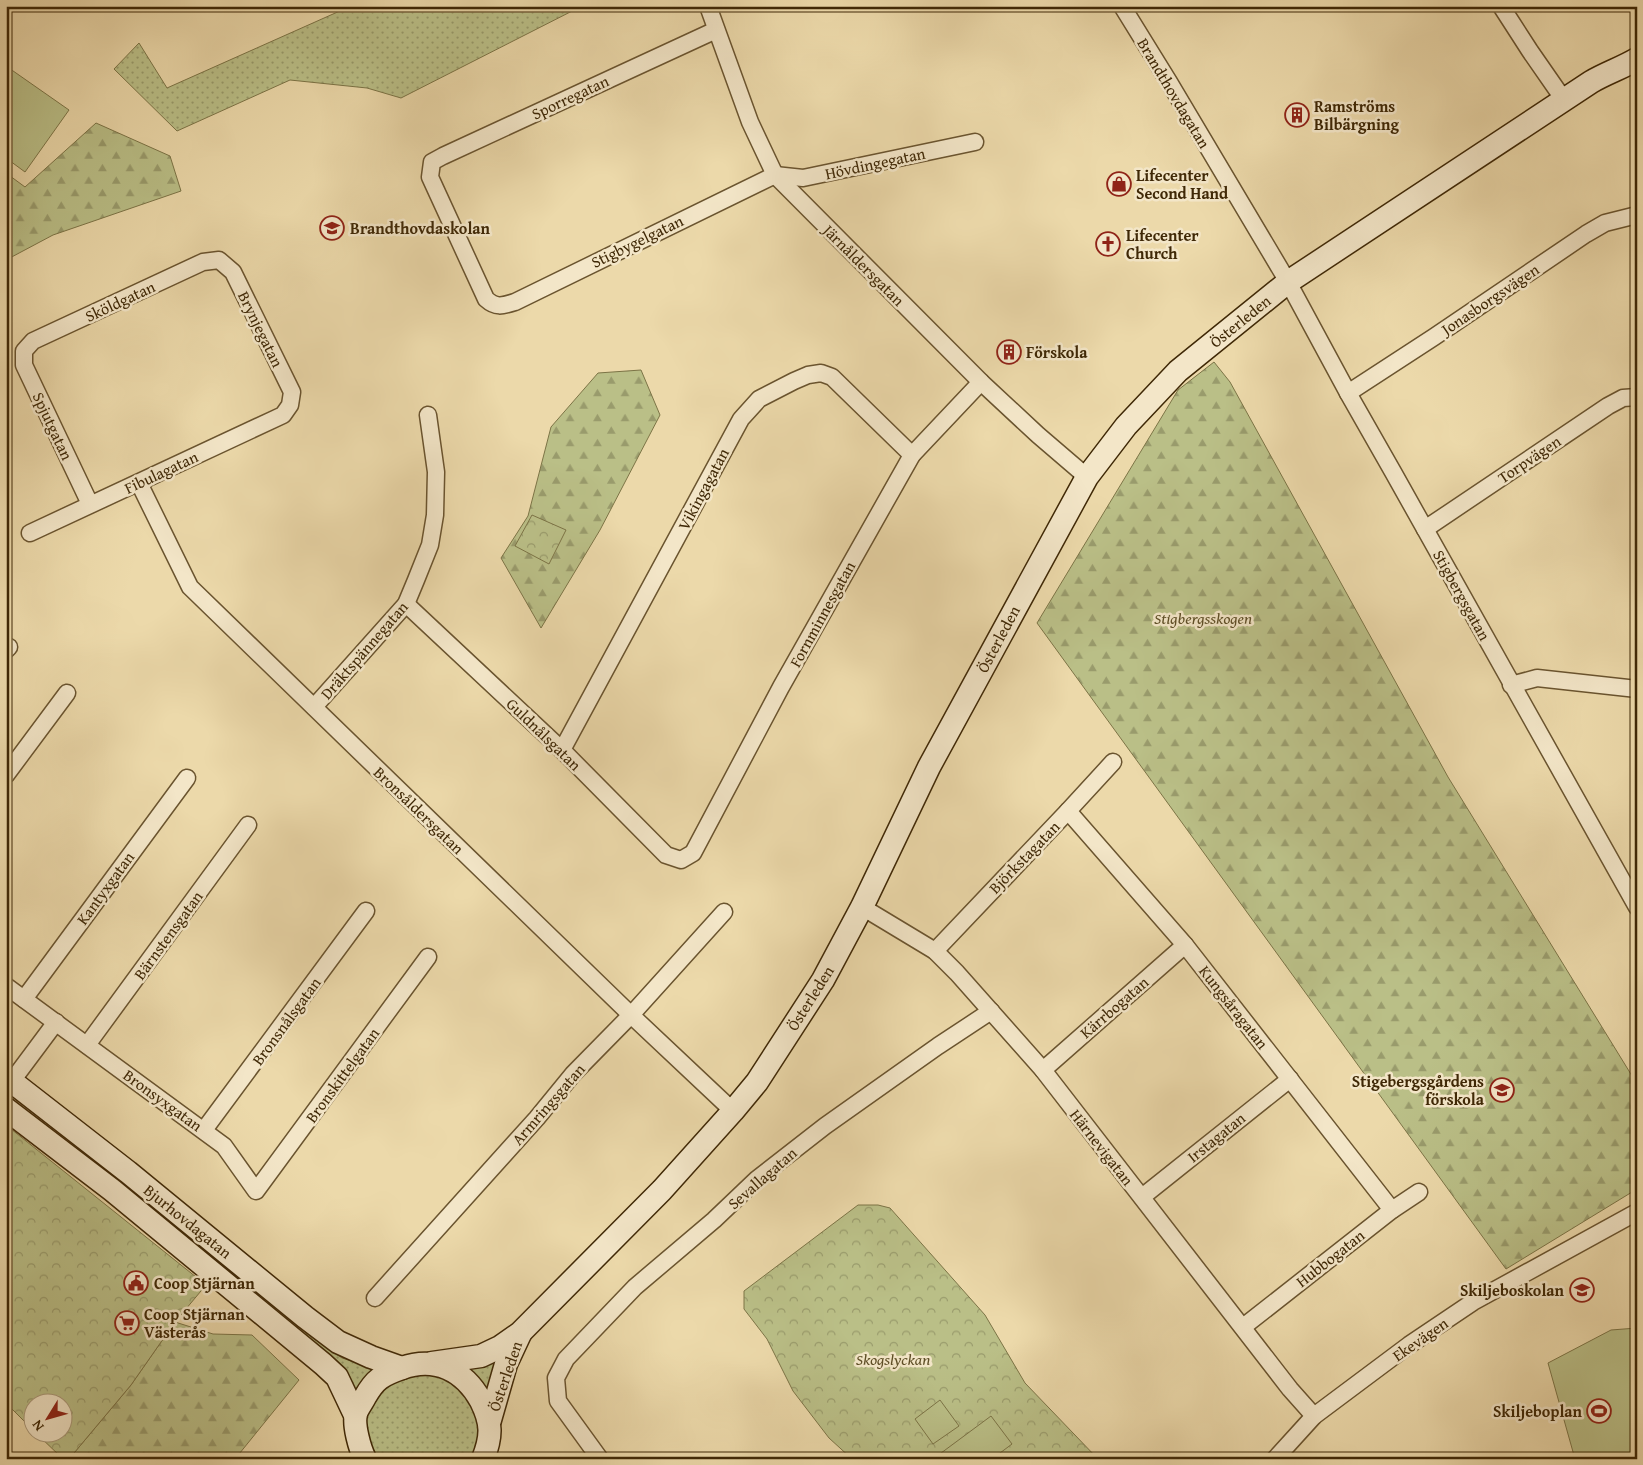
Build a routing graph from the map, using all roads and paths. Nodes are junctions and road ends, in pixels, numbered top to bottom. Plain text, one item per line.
1 (708, 6) edge
2 (1122, 6) edge
3 (1500, 6) edge
4 (716, 30) junction
5 (1637, 43) edge
6 (1637, 59) edge
7 (1608, 72) junction
8 (1564, 100) junction
9 (975, 142) dead end
10 (775, 174) junction
11 (1637, 215) edge
12 (217, 260) joint
13 (1288, 282) junction
14 (499, 306) joint
15 (27, 348) joint
16 (981, 382) junction
17 (1348, 394) junction
18 (1637, 396) edge
19 (289, 406) joint
20 (428, 415) dead end
21 (912, 455) junction
22 (1087, 477) junction
23 (140, 482) junction
24 (90, 504) junction
25 (1425, 529) junction
26 (30, 533) dead end
27 (406, 604) junction
28 (1511, 685) junction
29 (1637, 689) edge
30 (68, 693) dead end
31 (314, 707) junction
32 (562, 750) junction
33 (1113, 762) dead end
34 (6, 775) edge
35 (187, 778) dead end
36 (1068, 811) junction
37 (248, 825) dead end
38 (682, 859) joint
39 (862, 907) junction
40 (1637, 907) edge
41 (366, 911) dead end
42 (724, 912) dead end
43 (1185, 945) junction
44 (935, 951) junction
45 (428, 958) dead end
46 (6, 986) edge
47 (24, 999) junction
48 (991, 1011) junction
49 (630, 1015) junction
50 (56, 1022) junction
51 (87, 1045) junction
52 (1043, 1070) junction
53 (1290, 1079) junction
54 (8, 1083) edge
55 (6, 1109) edge
56 (733, 1111) junction
57 (204, 1130) junction
58 (128, 1172) junction
59 (112, 1190) junction
60 (256, 1191) joint
61 (1419, 1192) dead end
62 (1142, 1197) junction
63 (1392, 1210) junction
64 (1637, 1212) edge
65 (375, 1298) dead end
66 (1244, 1328) junction
67 (520, 1333) junction
68 (432, 1363) junction
69 (402, 1368) junction
70 (1314, 1416) junction
71 (356, 1425) junction
72 (489, 1444) edge
73 (354, 1459) edge
74 (364, 1459) edge
75 (600, 1459) edge
76 (1275, 1459) edge

1 - 4 street, Järnåldersgatan
2 - 13 street, Brandthovdagatan
3 - 8 street
4 - 10 street, Järnåldersgatan
4 - 14 street, Sporregatan
5 - 7 main road, Österleden
6 - 7 main road, Österleden
7 - 8 main road, Österleden
8 - 13 main road, Österleden
9 - 10 street, Hövdingegatan
10 - 14 street, Stigbygelgatan
10 - 16 street, Järnåldersgatan
11 - 17 street, Jonasborgsvägen
12 - 15 street, Sköldgatan
12 - 19 street, Brynjegatan
13 - 17 street, Stigbergsgatan
13 - 22 main road, Österleden
15 - 24 street, Spjutgatan
16 - 21 street, Fornminnesgatan
16 - 22 street, Järnåldersgatan
17 - 25 street, Stigbergsgatan
18 - 25 street, Torpvägen
19 - 23 street, Fibulagatan
20 - 27 street, Dräktspännegatan
21 - 32 street, Vikingagatan
21 - 38 street, Fornminnesgatan
22 - 39 main road, Österleden
23 - 24 street, Fibulagatan
23 - 31 street, Bronsåldersgatan
24 - 26 street, Fibulagatan
25 - 28 street, Stigbergsgatan
27 - 31 street, Dräktspännegatan
27 - 32 street, Guldnålsgatan
28 - 29 street
28 - 40 street, Stigbergsgatan
30 - 34 street
31 - 49 street, Bronsåldersgatan
32 - 38 street, Guldnålsgatan
33 - 36 street, Björkstagatan
35 - 47 street, Kantyxgatan
36 - 43 street, Kungsåragatan
36 - 44 street, Björkstagatan
37 - 51 street, Bärnstensgatan
39 - 44 street, Härnevigatan
39 - 56 main road, Österleden
41 - 57 street, Bronsnålsgatan
42 - 49 street, Armringsgatan
43 - 52 street, Kärrbogatan
43 - 53 street, Kungsåragatan
44 - 48 street, Härnevigatan
45 - 60 street, Bronskittelgatan
46 - 47 street, Bronsyxgatan
47 - 50 street, Bronsyxgatan
48 - 52 street, Härnevigatan
48 - 75 street, Sevallagatan
49 - 56 street, Bronsåldersgatan
49 - 65 street, Armringsgatan
50 - 51 street, Bronsyxgatan
50 - 54 street
51 - 57 street, Bronsyxgatan
52 - 62 street, Härnevigatan
53 - 62 street, Irstagatan
53 - 63 street, Kungsåragatan
54 - 58 main road, Bjurhovdagatan
55 - 59 main road, Bjurhovdagatan
56 - 67 main road, Österleden
57 - 60 street, Bronsyxgatan
58 - 59 main road
58 - 69 main road, Bjurhovdagatan
59 - 71 main road, Bjurhovdagatan
61 - 63 street, Hubbogatan
62 - 66 street, Härnevigatan
63 - 66 street, Hubbogatan
64 - 70 street, Ekevägen
66 - 70 street, Härnevigatan
67 - 68 main road, Österleden
67 - 72 main road, Österleden
68 - 69 main road, Österleden
68 - 72 main road
69 - 71 main road, Österleden
70 - 76 street, Ekevägen
71 - 73 main road
71 - 74 main road, Bjurhovdagatan

